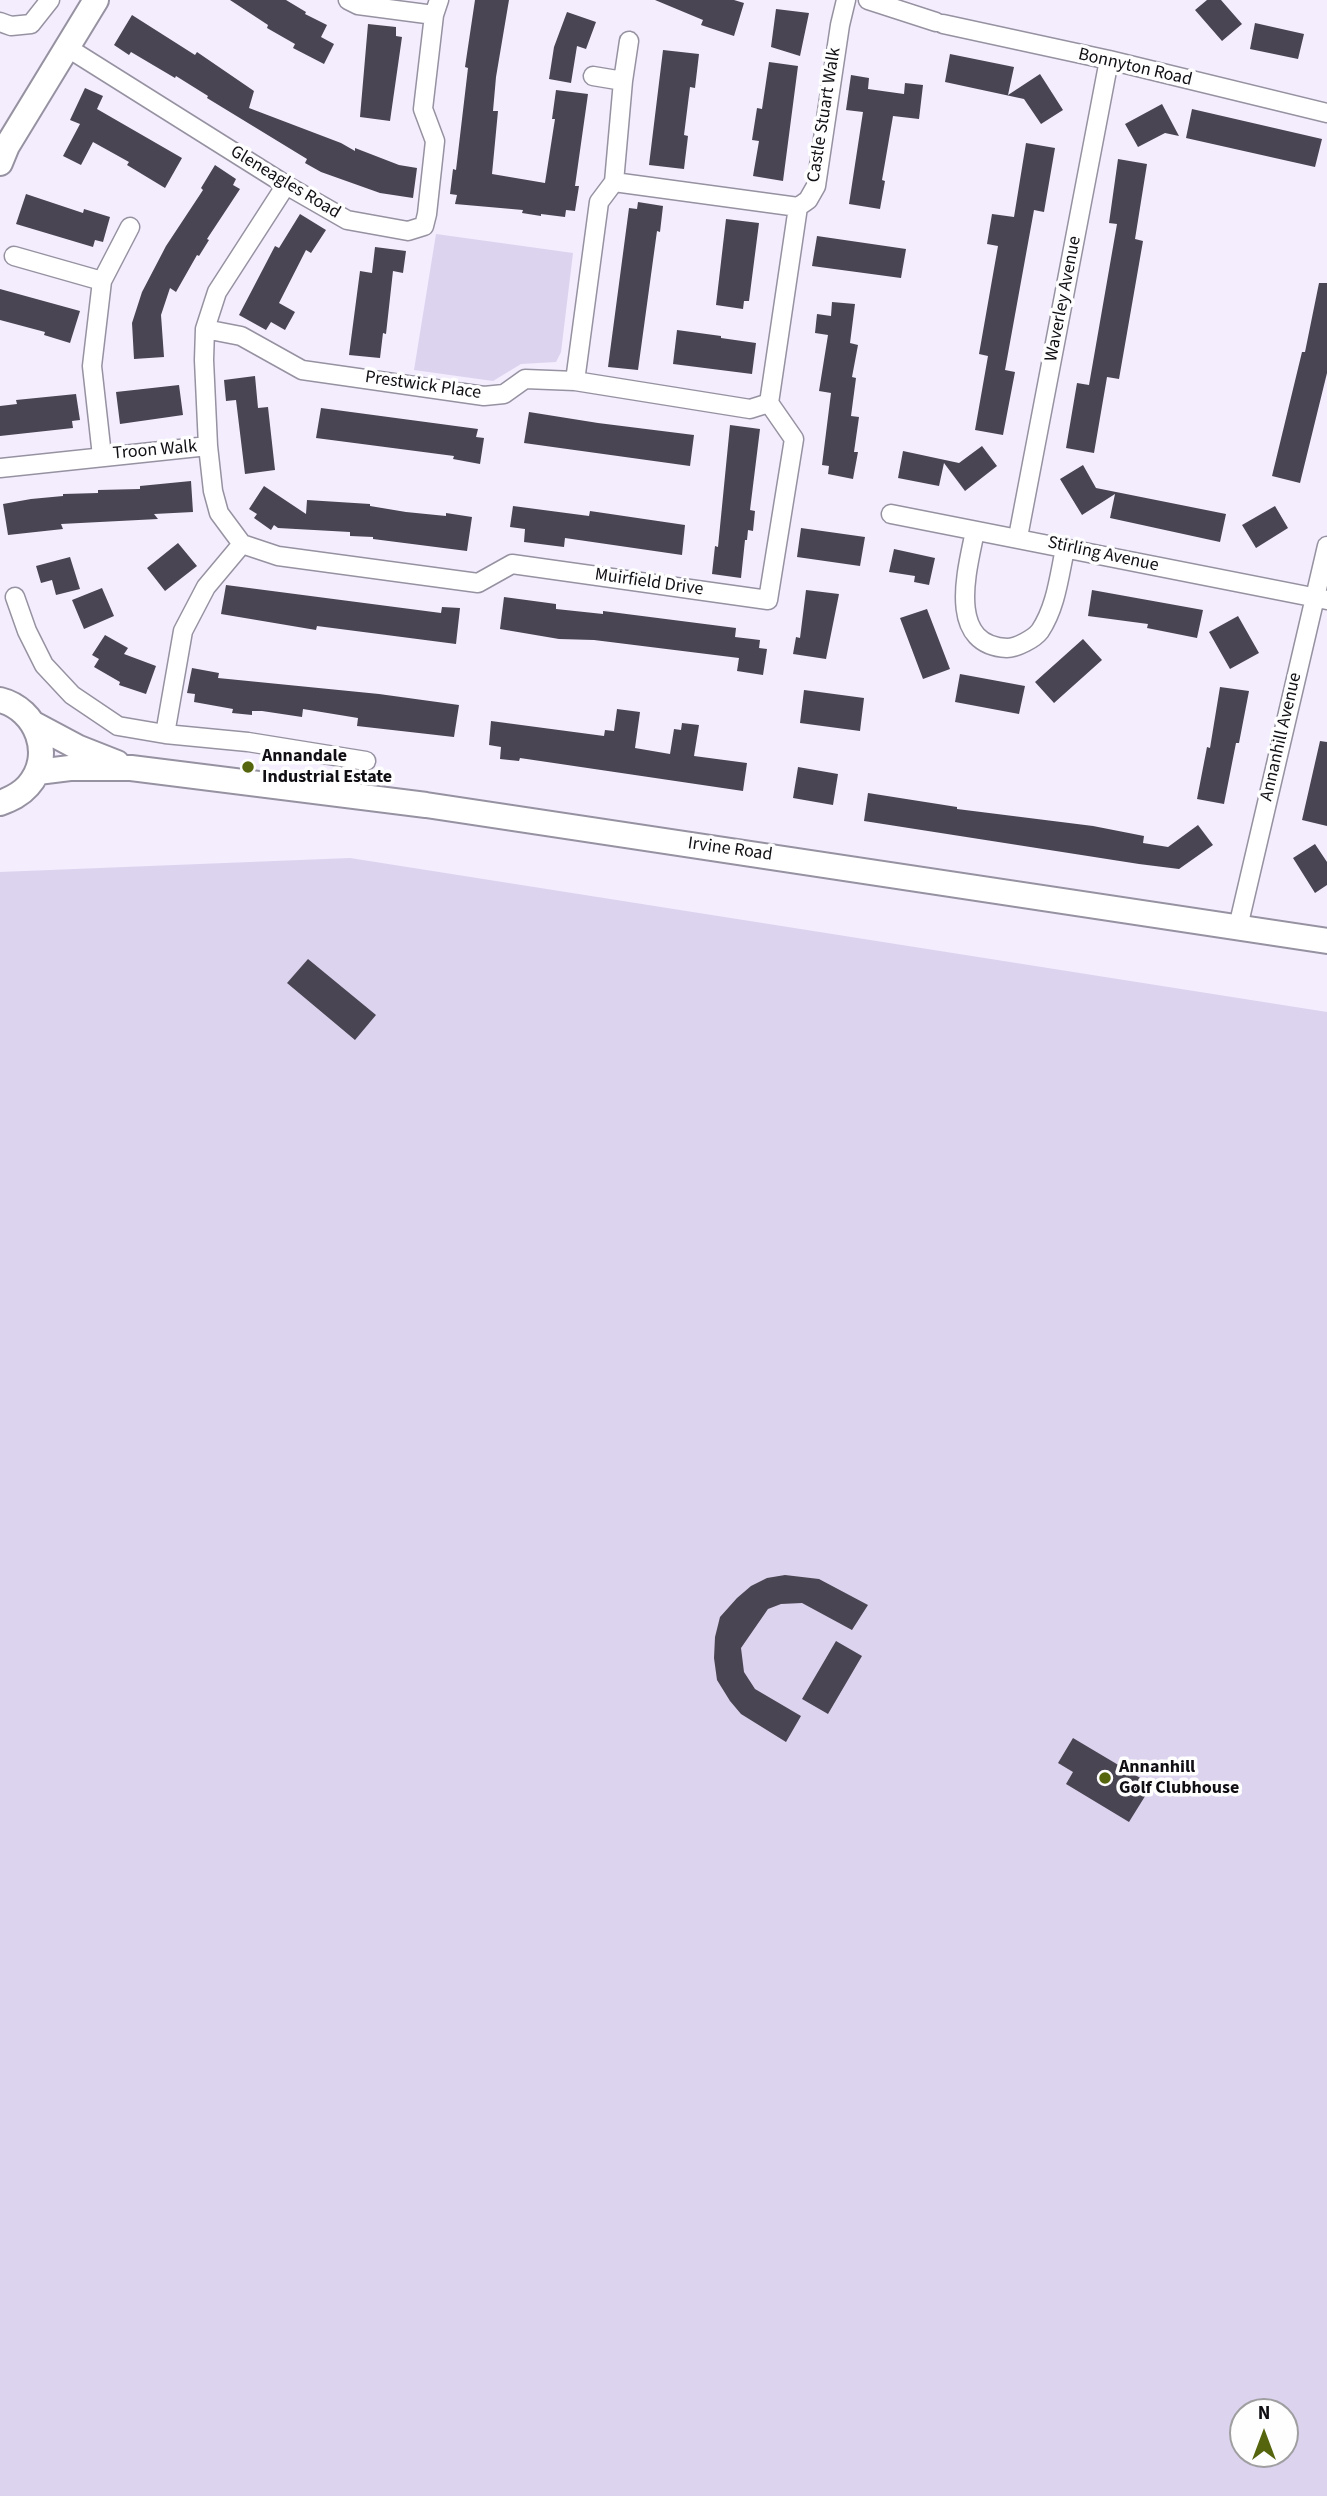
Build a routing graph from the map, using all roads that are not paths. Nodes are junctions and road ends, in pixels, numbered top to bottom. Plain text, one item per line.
1 (50, 0) edge
2 (96, 0) edge
3 (348, 0) edge
4 (846, 0) edge
5 (868, 0) edge
6 (437, 8) edge
7 (0, 22) edge
8 (629, 41) dead end
9 (68, 48) junction
10 (1109, 61) junction
11 (593, 76) dead end
12 (623, 81) junction
13 (1327, 113) edge
14 (0, 163) edge
15 (614, 182) junction
16 (286, 185) junction
17 (797, 207) junction
18 (130, 226) dead end
19 (15, 256) dead end
20 (102, 281) junction
21 (205, 329) junction
22 (575, 381) junction
23 (769, 403) junction
24 (208, 446) junction
25 (102, 456) junction
26 (0, 468) edge
27 (891, 514) dead end
28 (975, 531) junction
29 (1018, 537) junction
30 (242, 544) junction
31 (1327, 546) edge
32 (1065, 549) junction
33 (15, 597) dead end
34 (1321, 599) edge
35 (3, 697) edge
36 (34, 724) junction
37 (165, 734) junction
38 (366, 761) dead end
39 (131, 768) junction
40 (38, 772) junction
41 (0, 803) edge
42 (1238, 927) junction
43 (1327, 941) edge

1 - 7 street
2 - 9 main road
3 - 6 street
4 - 17 street, Castle Stuart Walk
5 - 10 street, Bonnyton Road
6 - 16 street, Gleneagles Road
8 - 12 street
9 - 14 main road
9 - 16 street, Gleneagles Road
10 - 13 street, Bonnyton Road
10 - 29 street, Waverley Avenue
11 - 12 street
12 - 15 street
15 - 17 street
15 - 22 street
16 - 21 street
17 - 23 street
18 - 20 street, Troon Walk
19 - 20 street
20 - 25 street, Troon Walk
21 - 22 street, Prestwick Place
21 - 24 street
22 - 23 street, Prestwick Place
23 - 30 street, Muirfield Drive
24 - 25 street, Troon Walk
24 - 30 street
25 - 26 street, Troon Walk
27 - 28 street, Stirling Avenue
28 - 29 street, Stirling Avenue
28 - 32 street
29 - 32 street, Stirling Avenue
30 - 37 street
31 - 34 street, Annanhill Avenue
32 - 34 street, Stirling Avenue
33 - 37 street
34 - 42 street, Annanhill Avenue
35 - 36 main road
36 - 39 main road
36 - 40 main road
37 - 38 street
39 - 40 main road
39 - 42 main road, Irvine Road
40 - 41 main road
42 - 43 main road, Irvine Road

